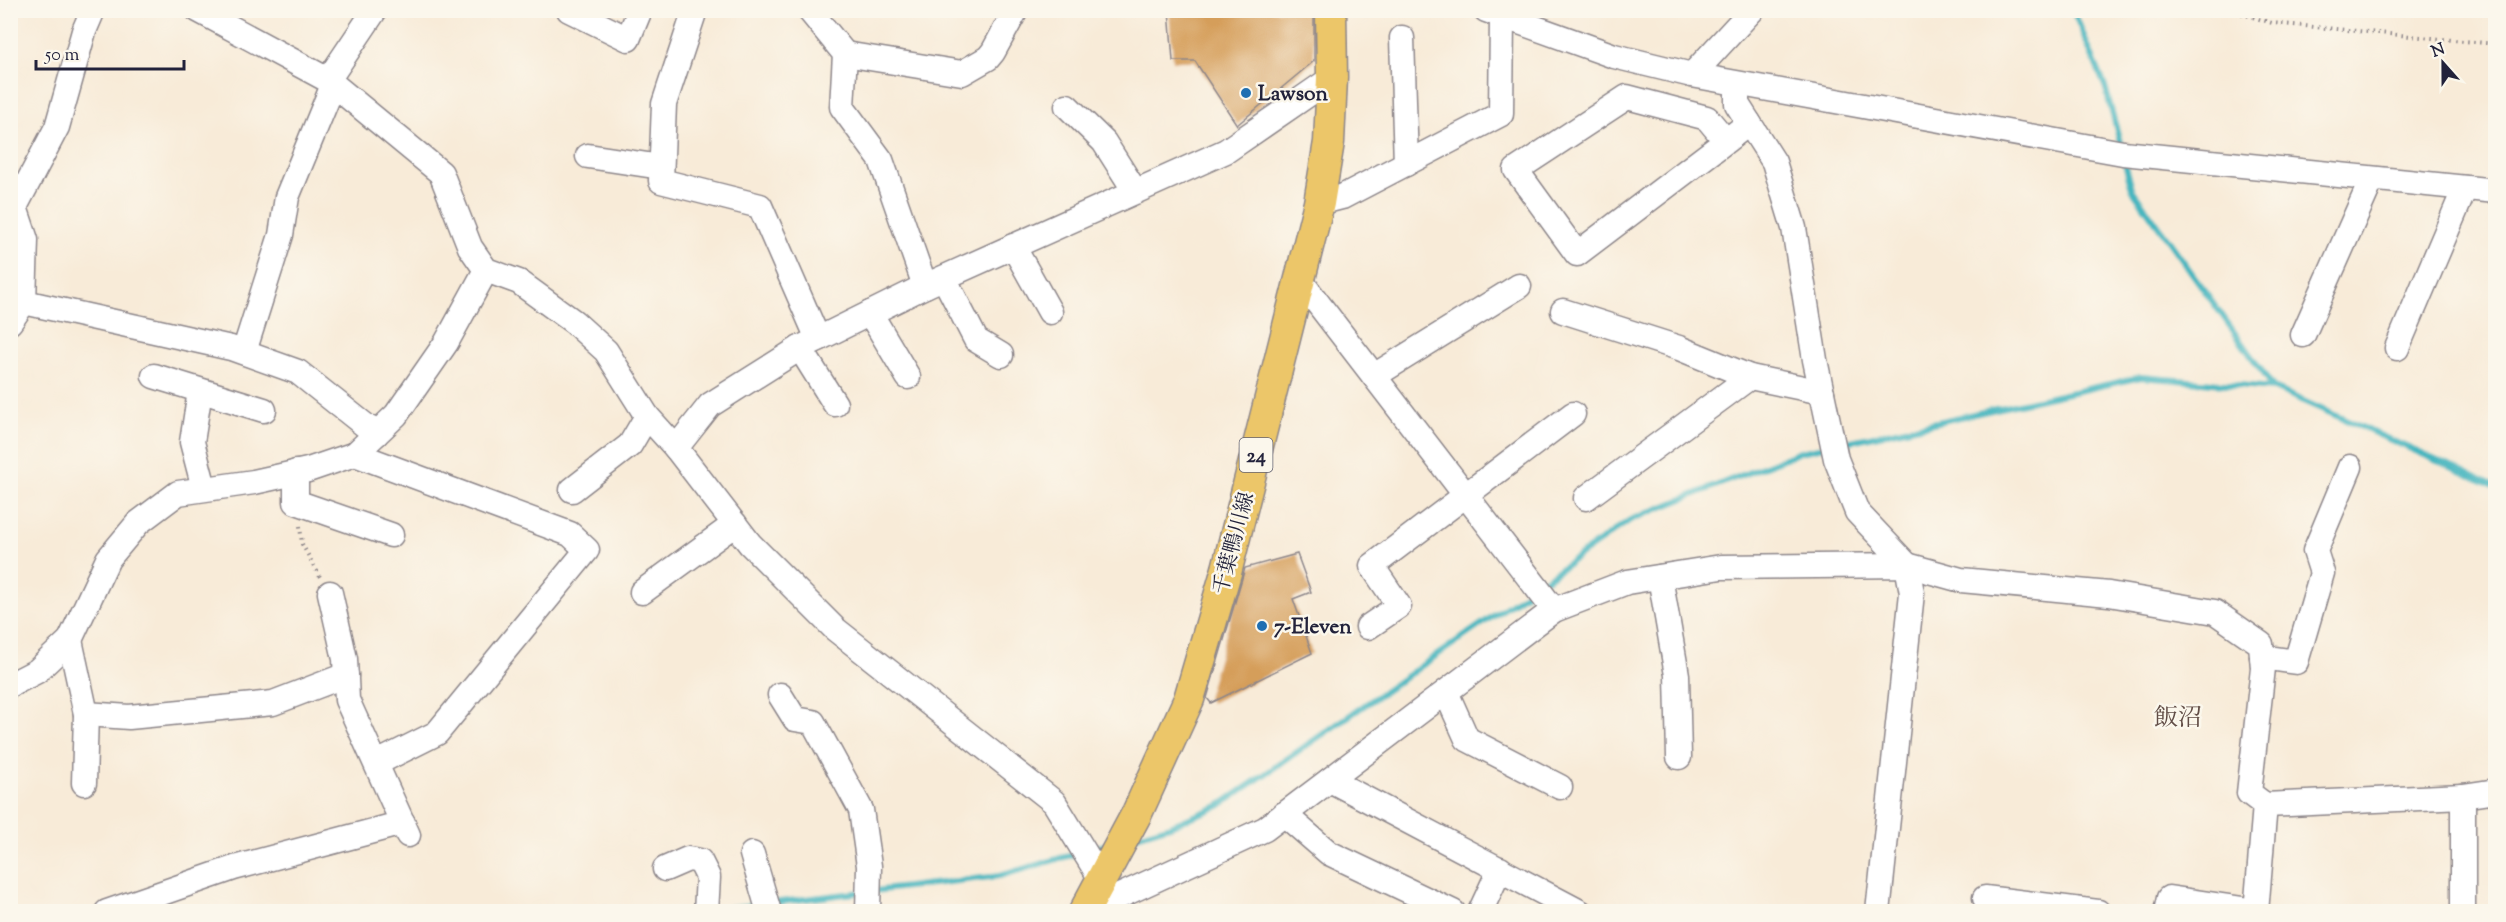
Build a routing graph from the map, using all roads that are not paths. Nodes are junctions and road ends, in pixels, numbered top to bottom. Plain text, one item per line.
1 (93, 10) edge
2 (375, 10) edge
3 (569, 10) edge
4 (640, 10) edge
5 (695, 10) edge
6 (809, 10) edge
7 (1016, 10) edge
8 (1331, 10) edge
9 (1752, 10) edge
10 (199, 11) edge
11 (1494, 14) edge
12 (1402, 38) dead end
13 (845, 54) junction
14 (1692, 75) junction
15 (1332, 78) junction
16 (331, 83) junction
17 (1737, 84) junction
18 (1067, 106) dead end
19 (1749, 123) junction
20 (1726, 141) junction
21 (588, 156) dead end
22 (1406, 164) junction
23 (661, 167) junction
24 (2372, 179) junction
25 (2465, 188) junction
26 (2496, 190) edge
27 (1136, 191) junction
28 (1319, 203) junction
29 (1013, 246) junction
30 (486, 270) junction
31 (1300, 280) junction
32 (934, 282) junction
33 (1519, 286) dead end
34 (24, 302) junction
35 (1563, 311) dead end
36 (1050, 312) dead end
37 (870, 313) junction
38 (10, 322) edge
39 (2303, 335) dead end
40 (809, 344) junction
41 (2397, 348) dead end
42 (244, 352) junction
43 (1001, 356) dead end
44 (154, 376) dead end
45 (1374, 376) junction
46 (908, 377) dead end
47 (1750, 377) junction
48 (200, 390) junction
49 (1822, 392) junction
50 (835, 404) dead end
51 (264, 410) dead end
52 (1573, 414) dead end
53 (647, 416) junction
54 (376, 434) junction
55 (676, 448) junction
56 (355, 454) junction
57 (2350, 467) dead end
58 (296, 472) junction
59 (204, 488) junction
60 (572, 490) dead end
61 (1466, 495) junction
62 (1586, 498) dead end
63 (735, 524) junction
64 (391, 535) dead end
65 (1907, 565) junction
66 (1660, 577) junction
67 (642, 591) dead end
68 (330, 593) road end
69 (1554, 610) junction
70 (1368, 627) dead end
71 (70, 640) junction
72 (2262, 657) junction
73 (346, 675) junction
74 (10, 685) edge
75 (1446, 692) junction
76 (780, 695) dead end
77 (86, 714) junction
78 (1679, 757) dead end
79 (377, 763) junction
80 (1330, 780) junction
81 (84, 783) dead end
82 (1560, 787) dead end
83 (2496, 791) edge
84 (2463, 796) junction
85 (2265, 805) junction
86 (1284, 814) junction
87 (752, 854) dead end
88 (665, 868) dead end
89 (1500, 869) junction
90 (1101, 879) junction
91 (1985, 897) dead end
92 (2256, 911) edge
93 (107, 912) edge
94 (706, 912) edge
95 (769, 912) edge
96 (868, 912) edge
97 (1084, 912) edge
98 (1453, 912) edge
99 (1480, 912) edge
100 (1580, 912) edge
101 (1878, 912) edge
102 (2098, 912) edge
103 (2166, 912) edge
104 (2463, 912) edge

1 - 34 street
2 - 16 street
3 - 4 street
5 - 23 street
6 - 13 street
7 - 13 street
8 - 15 main road, 千葉鴨川線 / 24
9 - 14 street
10 - 16 street
11 - 14 street
11 - 22 street
12 - 22 street
13 - 32 street
14 - 17 street
15 - 27 street
15 - 28 main road, 千葉鴨川線 / 24
16 - 30 street
16 - 42 street
17 - 19 street
17 - 24 street
18 - 27 street
19 - 20 street
19 - 49 street
20 - 20 street
21 - 23 street
22 - 28 street
23 - 40 street
24 - 25 street
24 - 39 street
25 - 26 street
25 - 41 street
27 - 29 street
28 - 31 main road, 千葉鴨川線 / 24
29 - 32 street
29 - 36 street
30 - 53 street
30 - 54 street
31 - 45 street
31 - 90 main road, 千葉鴨川線 / 24
32 - 37 street
32 - 43 street
33 - 45 street
34 - 38 street
34 - 42 street
35 - 47 street
37 - 40 street
37 - 46 street
40 - 50 street
40 - 55 street
42 - 54 street
44 - 48 street
45 - 61 street
47 - 49 street
47 - 62 street
48 - 51 street
48 - 59 street
49 - 65 street
52 - 61 street
53 - 55 street
53 - 60 street
54 - 56 street
55 - 63 street
56 - 58 street
56 - 79 street
57 - 72 street
58 - 59 street
58 - 64 street
59 - 71 street
61 - 69 street
61 - 70 street
63 - 67 street
63 - 90 street
65 - 66 street
65 - 72 street
65 - 101 street
66 - 69 street
66 - 78 street
68 - 73 street
69 - 75 street
71 - 74 street
71 - 77 street
72 - 85 street
73 - 77 street
73 - 79 street
75 - 80 street
75 - 82 street
76 - 96 street
77 - 81 street
79 - 93 street
80 - 86 street
80 - 89 street
83 - 84 street
84 - 85 street
84 - 104 street
85 - 92 street
86 - 97 street
86 - 98 street
87 - 95 street
88 - 94 street
89 - 99 street
89 - 100 street
90 - 97 main road, 千葉鴨川線 / 24
91 - 102 street
92 - 103 street

